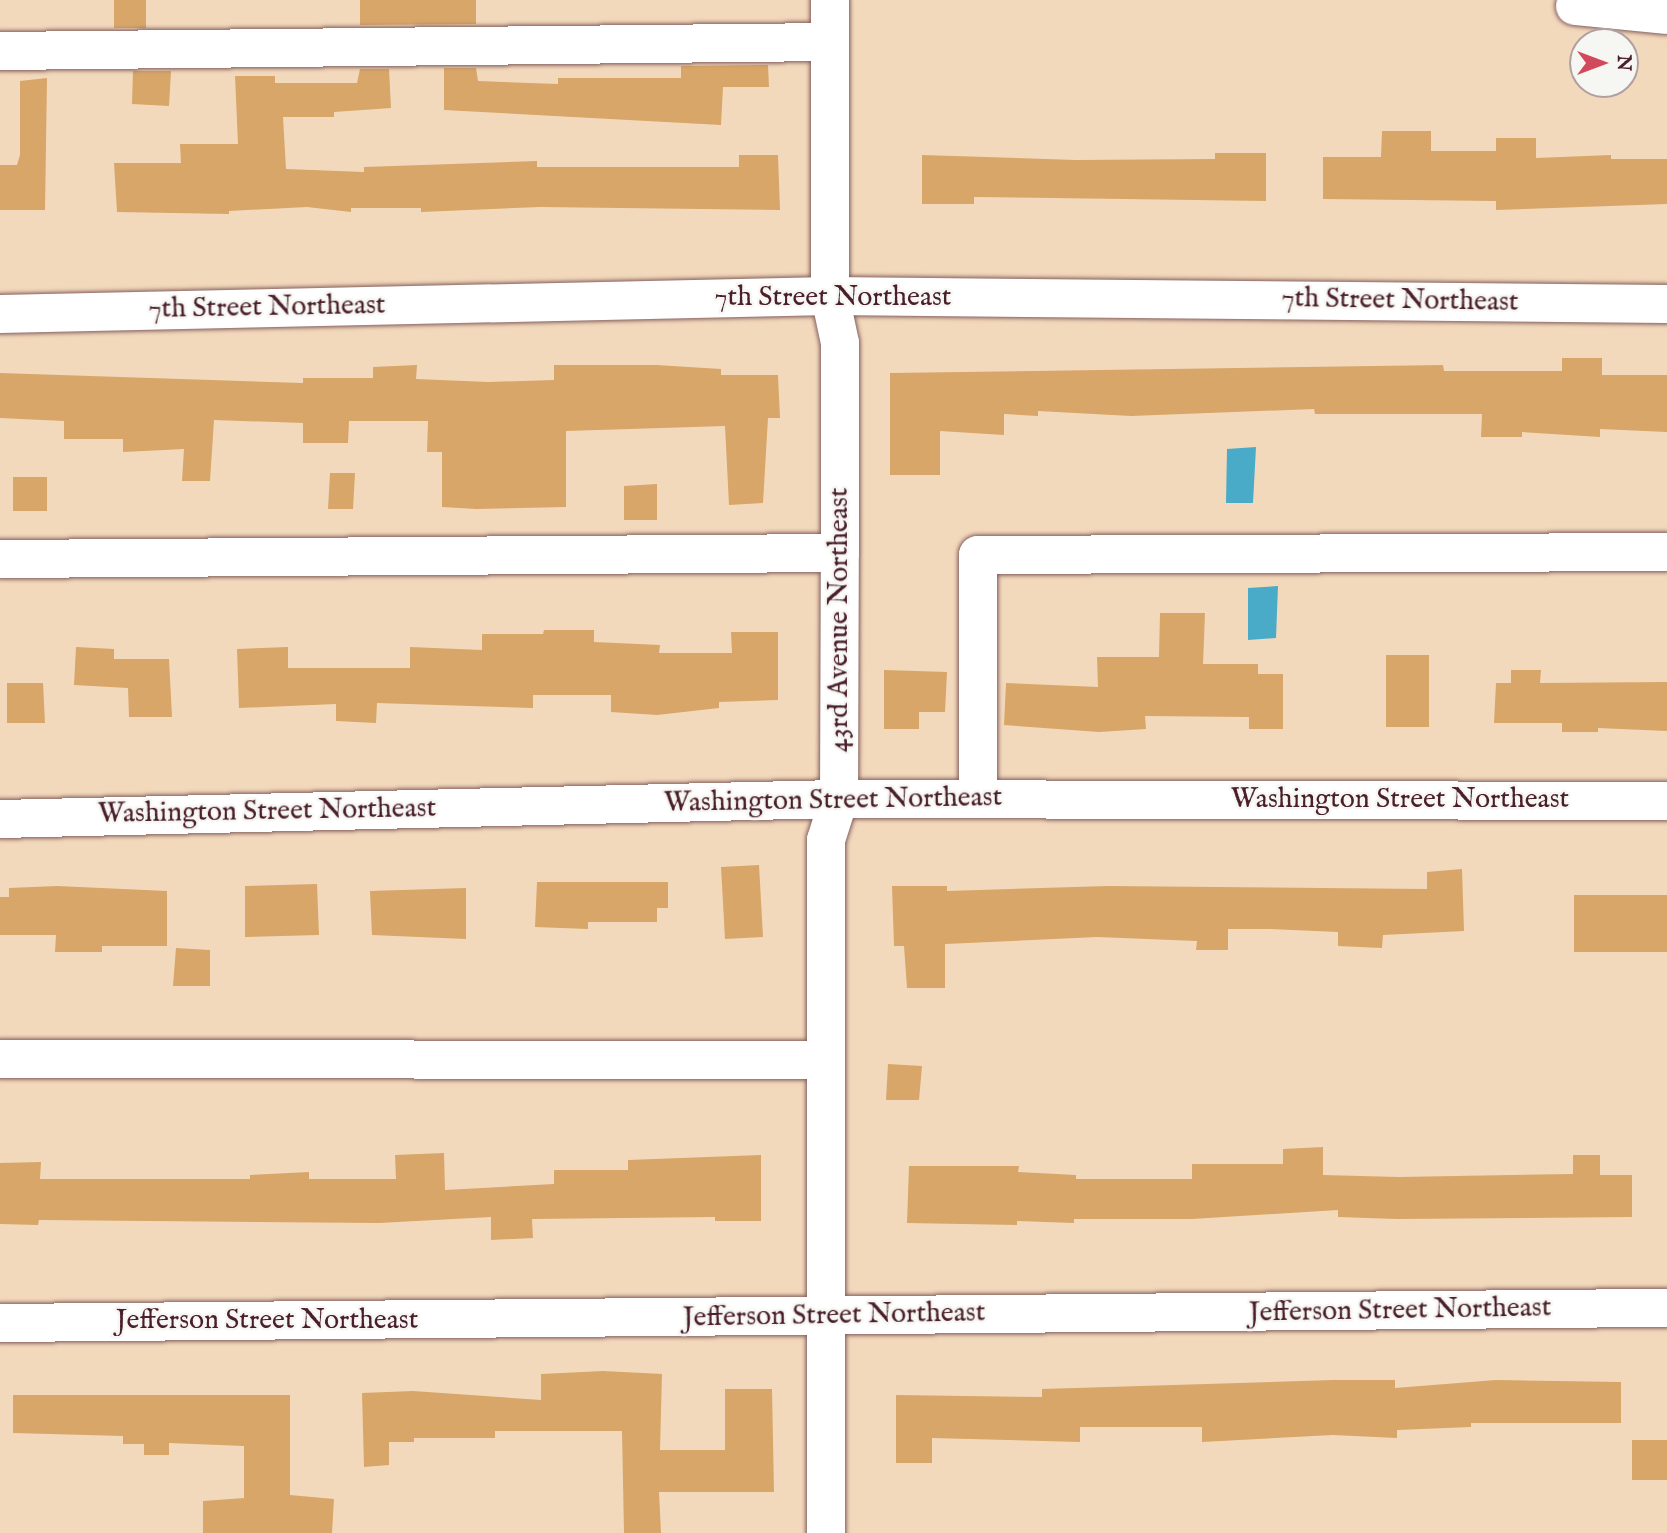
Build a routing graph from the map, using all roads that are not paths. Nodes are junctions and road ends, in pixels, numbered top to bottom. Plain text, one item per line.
1 (830, 0) edge
2 (1575, 6) dead end
3 (1667, 15) edge
4 (830, 43) junction
5 (0, 51) edge
6 (830, 296) junction
7 (1667, 304) edge
8 (0, 314) edge
9 (1667, 552) edge
10 (840, 554) junction
11 (0, 559) edge
12 (839, 799) junction
13 (978, 799) junction
14 (1667, 801) edge
15 (0, 819) edge
16 (0, 1059) edge
17 (826, 1060) junction
18 (1667, 1308) edge
19 (826, 1316) junction
20 (0, 1323) edge
21 (826, 1533) edge

1 - 4 street, 43rd Avenue Northeast
2 - 3 street
4 - 5 street
4 - 6 street, 43rd Avenue Northeast
6 - 7 street, 7th Street Northeast
6 - 8 street, 7th Street Northeast
6 - 10 street, 43rd Avenue Northeast
9 - 13 street
10 - 11 street
10 - 12 street, 43rd Avenue Northeast
12 - 13 street, Washington Street Northeast
12 - 15 street, Washington Street Northeast
12 - 17 street, 43rd Avenue Northeast
13 - 14 street, Washington Street Northeast
16 - 17 street
17 - 19 street, 43rd Avenue Northeast
18 - 19 street, Jefferson Street Northeast
19 - 20 street, Jefferson Street Northeast
19 - 21 street, 43rd Avenue Northeast

